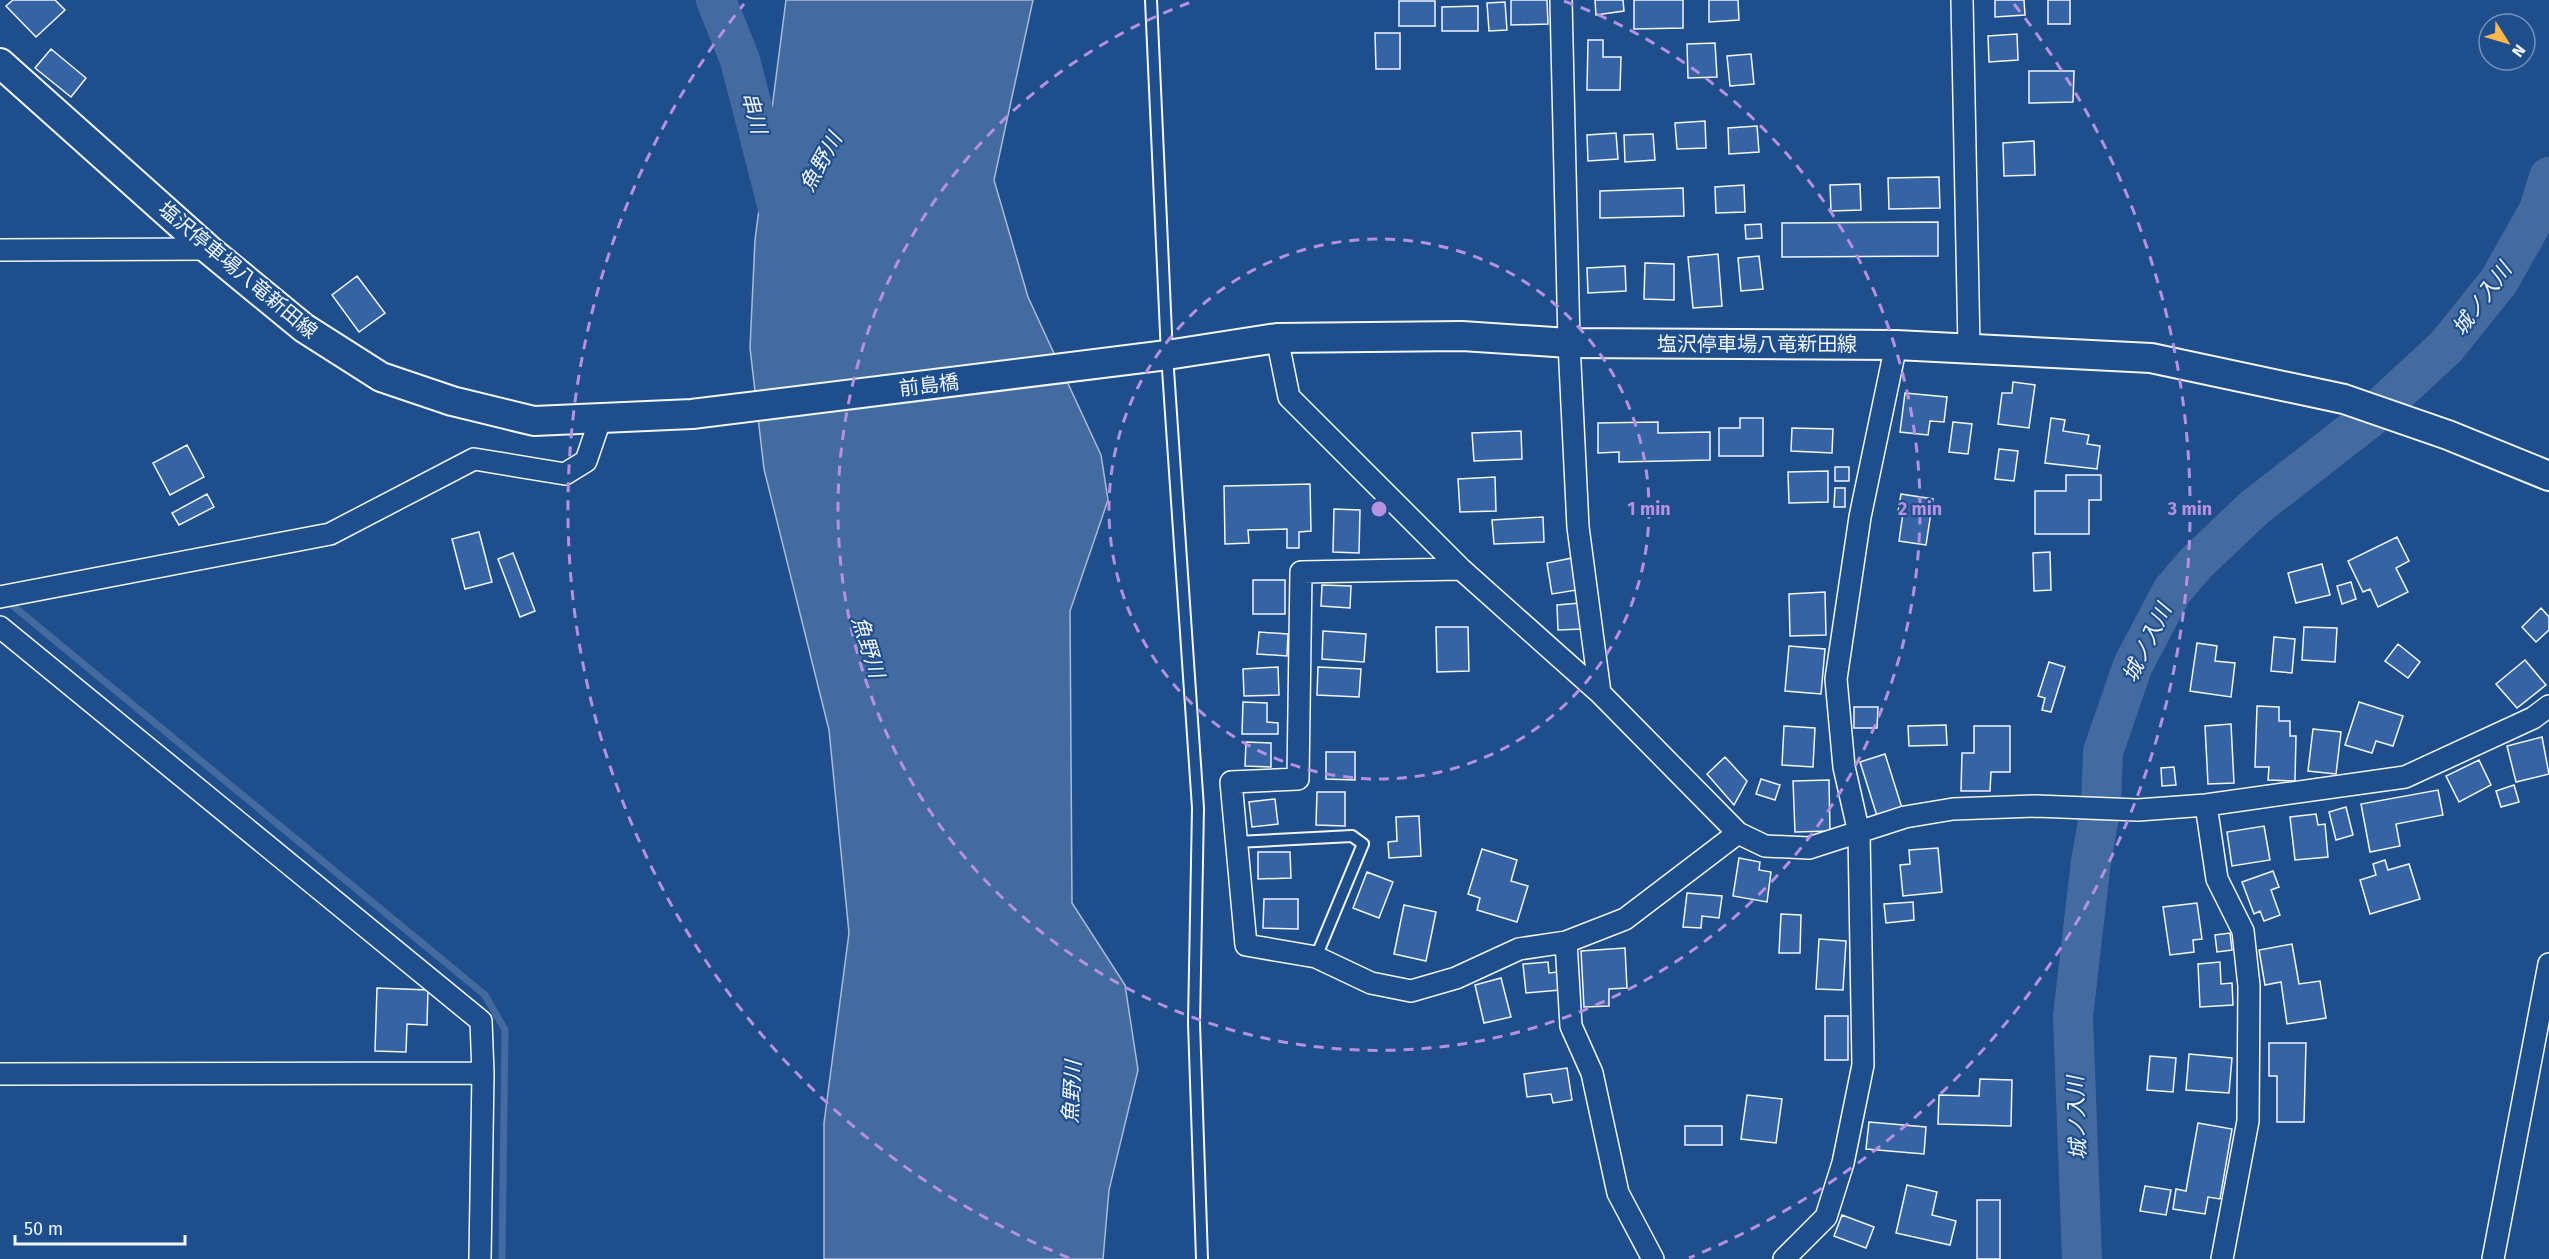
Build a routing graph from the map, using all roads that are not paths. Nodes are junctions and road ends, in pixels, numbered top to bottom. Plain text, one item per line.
1 (1151, 0) edge
2 (1561, 0) edge
3 (1962, 0) edge
4 (0, 63) edge
5 (208, 249) junction
6 (0, 250) edge
7 (1277, 338) junction
8 (1569, 343) junction
9 (1896, 345) junction
10 (1970, 347) junction
11 (1167, 355) junction
12 (692, 414) joint
13 (600, 420) junction
14 (2549, 476) edge
15 (1461, 569) junction
16 (0, 597) edge
17 (0, 627) edge
18 (1600, 693) junction
19 (2549, 706) edge
20 (2206, 805) junction
21 (1738, 833) junction
22 (1859, 833) junction
23 (1236, 842) junction
24 (1566, 942) junction
25 (1316, 957) junction
26 (2549, 964) edge
27 (483, 1073) junction
28 (0, 1074) edge
29 (480, 1259) edge
30 (1202, 1259) edge
31 (1653, 1259) edge
32 (1784, 1259) edge
33 (2222, 1259) edge
34 (2493, 1259) edge

1 - 11 lane
2 - 8 street
3 - 10 street
4 - 5 main road, 塩沢停車場八竜新田線
5 - 6 street
5 - 13 main road, 塩沢停車場八竜新田線
7 - 8 main road, 塩沢停車場八竜新田線
7 - 11 main road, 塩沢停車場八竜新田線
7 - 15 street
8 - 9 main road, 塩沢停車場八竜新田線
8 - 18 street
9 - 10 main road, 塩沢停車場八竜新田線
9 - 22 street
10 - 14 main road, 塩沢停車場八竜新田線
11 - 12 main road, 前島橋
11 - 30 lane
12 - 13 main road, 塩沢停車場八竜新田線
13 - 16 street
15 - 18 street
15 - 23 street
17 - 27 street
18 - 21 street
19 - 20 street
20 - 22 street
20 - 33 street
21 - 22 street
21 - 24 street
22 - 32 street
23 - 25 street
23 - 25 lane
24 - 25 street
24 - 31 street
26 - 34 street
27 - 28 street
27 - 29 street

